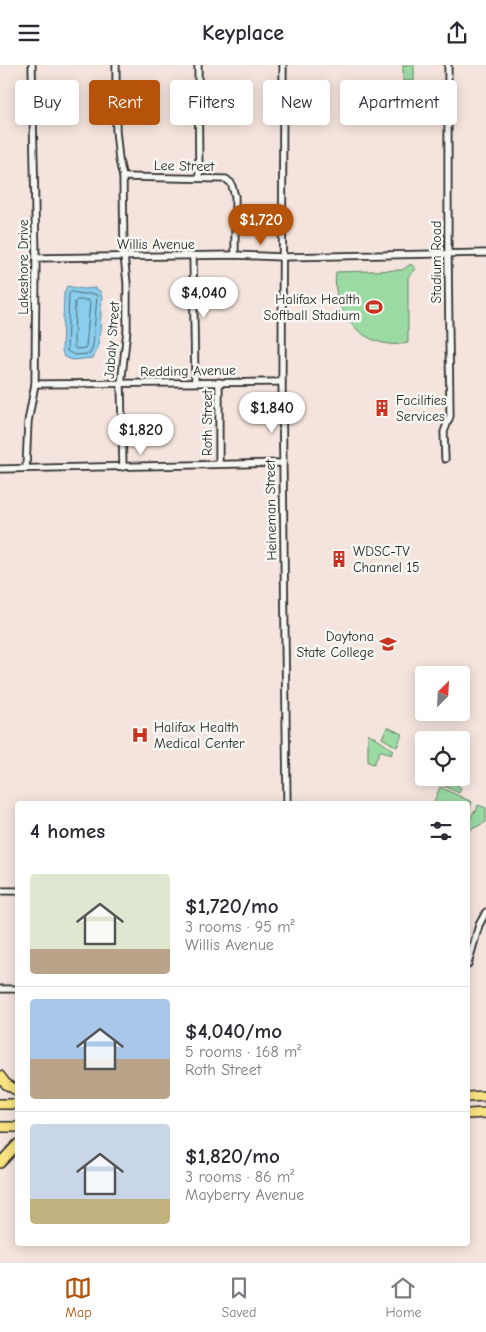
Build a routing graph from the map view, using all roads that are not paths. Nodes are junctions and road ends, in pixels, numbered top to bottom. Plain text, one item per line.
1 (32, 65) edge
2 (116, 65) edge
3 (198, 65) edge
4 (284, 65) edge
5 (448, 65) edge
6 (123, 177) junction
7 (199, 178) junction
8 (486, 253) edge
9 (448, 254) junction
10 (235, 255) junction
11 (124, 256) junction
12 (193, 256) junction
13 (36, 257) junction
14 (282, 257) junction
15 (195, 382) junction
16 (219, 382) junction
17 (282, 382) junction
18 (35, 384) junction
19 (121, 385) junction
20 (445, 459) dead end
21 (283, 463) junction
22 (219, 464) junction
23 (123, 467) junction
24 (26, 468) junction
25 (0, 469) edge
26 (287, 801) edge
27 (0, 891) edge
28 (15, 891) edge
29 (486, 912) edge
30 (470, 956) edge
31 (0, 989) edge
32 (15, 989) edge
33 (0, 1076) edge
34 (15, 1089) edge
35 (486, 1096) edge
36 (470, 1097) edge
37 (0, 1104) edge
38 (15, 1104) edge
39 (486, 1113) edge
40 (470, 1114) edge
41 (0, 1127) edge
42 (15, 1127) edge
43 (15, 1148) edge
44 (0, 1163) edge

1 - 13 street, Lakeshore Drive
2 - 6 street, Jabaly Street
3 - 7 street
4 - 14 street, Heineman Street
5 - 9 street, Stadium Road
6 - 7 street, Lee Street
6 - 11 street, Jabaly Street
7 - 10 street, Lee Street
8 - 9 street, Willis Avenue
9 - 14 street, Willis Avenue
9 - 20 street, Stadium Road
10 - 12 street, Willis Avenue
10 - 14 street, Willis Avenue
11 - 12 street, Willis Avenue
11 - 13 street, Willis Avenue
11 - 19 street, Jabaly Street
12 - 15 street, Roth Street
13 - 18 street, Lakeshore Drive
14 - 17 street, Heineman Street
15 - 16 street, Redding Avenue
15 - 19 street, Redding Avenue
16 - 17 street, Redding Avenue
16 - 22 street, Roth Street
17 - 21 street, Heineman Street
18 - 19 street, Redding Avenue
18 - 24 street, Lakeshore Drive
19 - 23 street, Jabaly Street
21 - 22 street
21 - 26 street, Heineman Street
22 - 23 street
23 - 24 street
24 - 25 street
27 - 28 street
29 - 30 street
31 - 32 street
33 - 34 main road
35 - 36 main road
37 - 38 main road
39 - 40 main road
41 - 42 main road
43 - 44 main road

